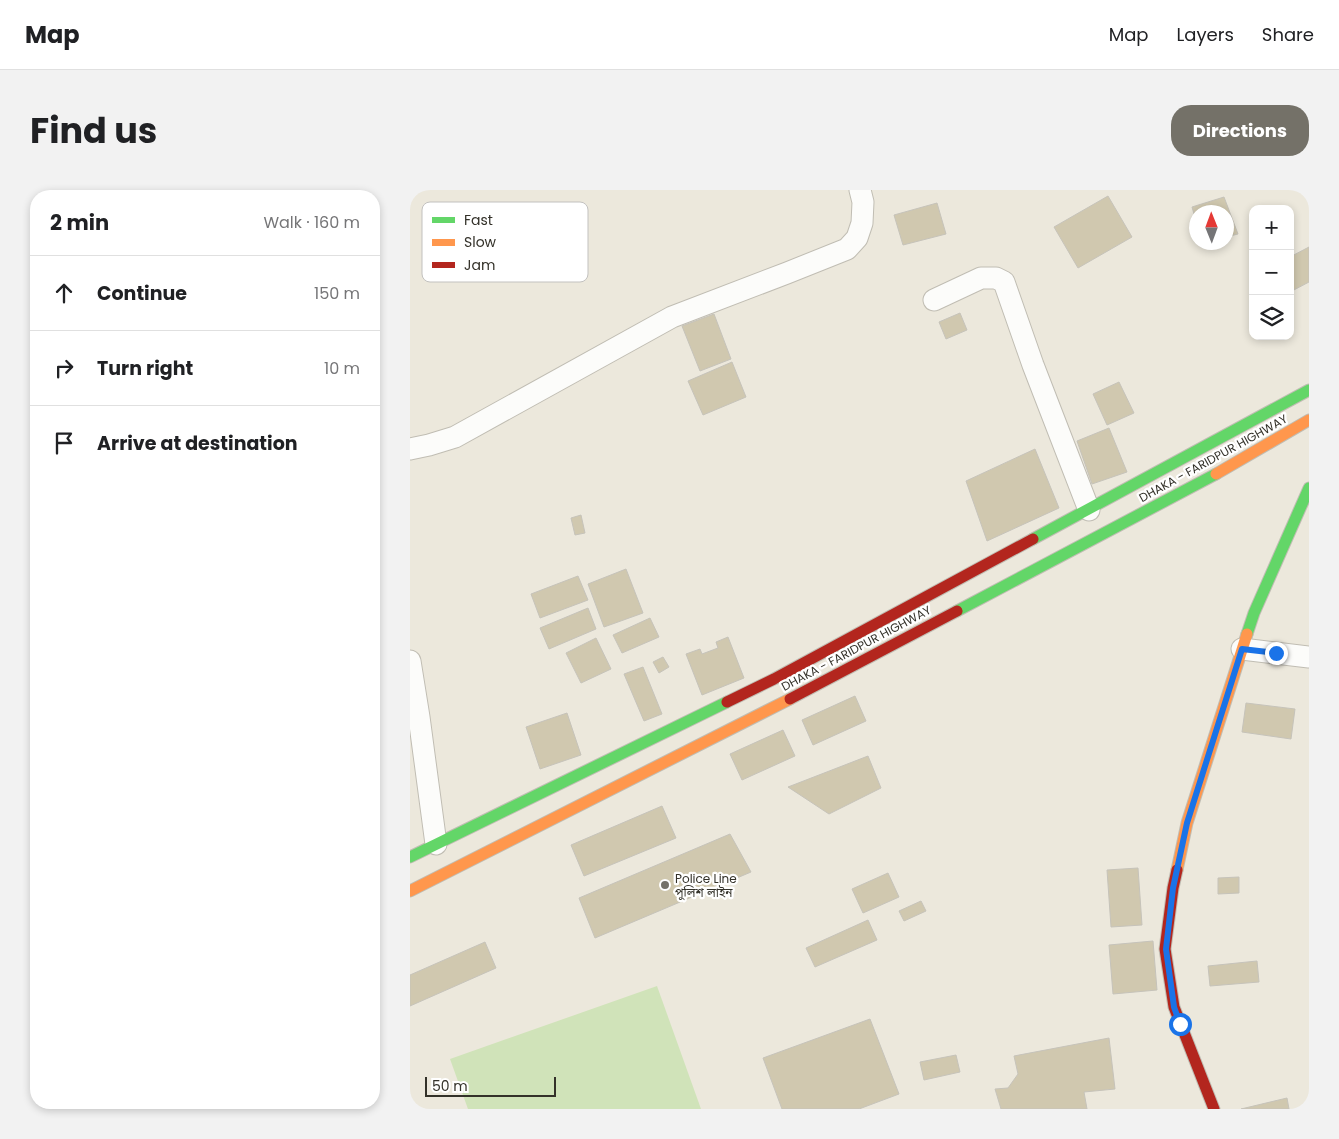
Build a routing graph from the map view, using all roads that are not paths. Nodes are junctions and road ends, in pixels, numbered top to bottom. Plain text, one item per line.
1 (860, 190) edge
2 (934, 300) dead end
3 (1309, 390) edge
4 (1309, 420) edge
5 (410, 449) edge
6 (1309, 488) edge
7 (1089, 510) junction
8 (1054, 545) junction
9 (1242, 649) junction
10 (1309, 657) edge
11 (410, 661) edge
12 (436, 844) junction
13 (410, 857) edge
14 (410, 890) edge
15 (1214, 1109) edge

1 - 5 street
2 - 7 street
3 - 7 main road, DHAKA - FARIDPUR HIGHWAY
4 - 8 main road, DHAKA - FARIDPUR HIGHWAY
6 - 9 main road
7 - 8 main road, DHAKA - FARIDPUR HIGHWAY
8 - 12 main road, DHAKA - FARIDPUR HIGHWAY
8 - 14 main road, DHAKA - FARIDPUR HIGHWAY
9 - 10 street
9 - 15 main road
11 - 12 street
12 - 13 main road, DHAKA - FARIDPUR HIGHWAY

